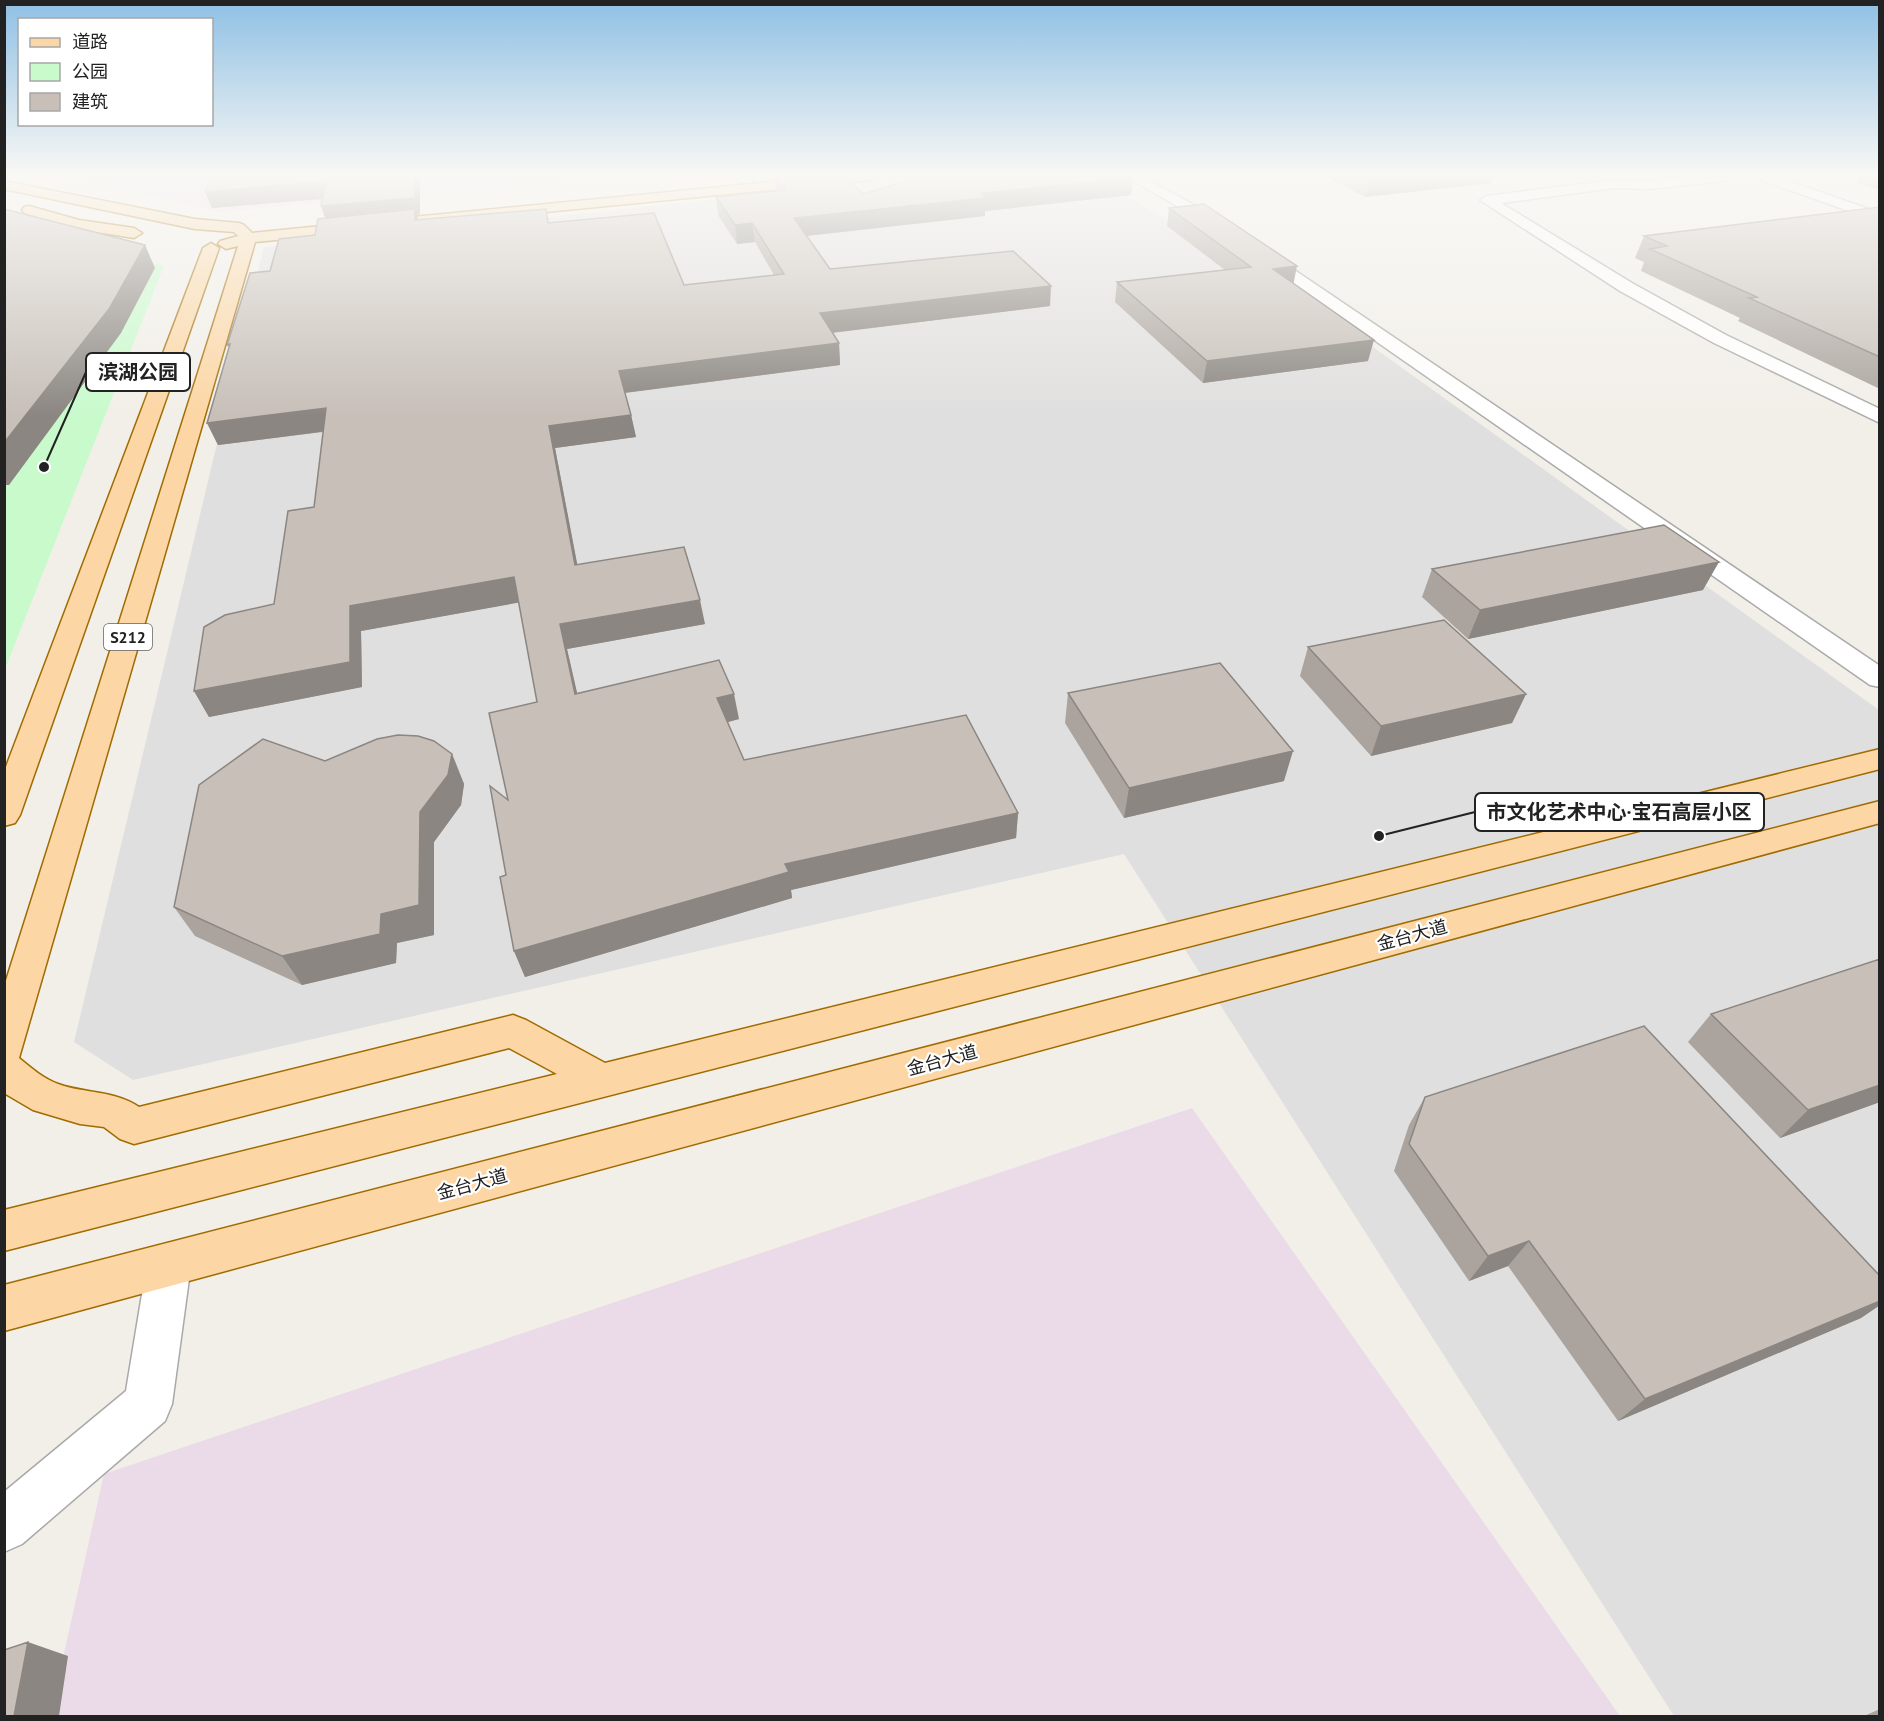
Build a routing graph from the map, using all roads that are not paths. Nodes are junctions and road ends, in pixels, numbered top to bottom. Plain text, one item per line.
1 (197, 256) edge
2 (237, 256) edge
3 (1263, 256) edge
4 (1579, 256) edge
5 (1880, 417) edge
6 (1880, 679) edge
7 (1880, 759) edge
8 (1880, 812) edge
9 (4, 815) edge
10 (4, 1050) edge
11 (4, 1069) edge
12 (602, 1080) junction
13 (4, 1230) edge
14 (170, 1264) junction
15 (4, 1308) edge
16 (4, 1526) edge

1 - 9 main road
2 - 10 main road, S212
3 - 6 street
4 - 5 street
7 - 12 main road
8 - 14 main road, 金台大道
11 - 12 main road
12 - 13 main road
14 - 15 main road, 金台大道
14 - 16 street

